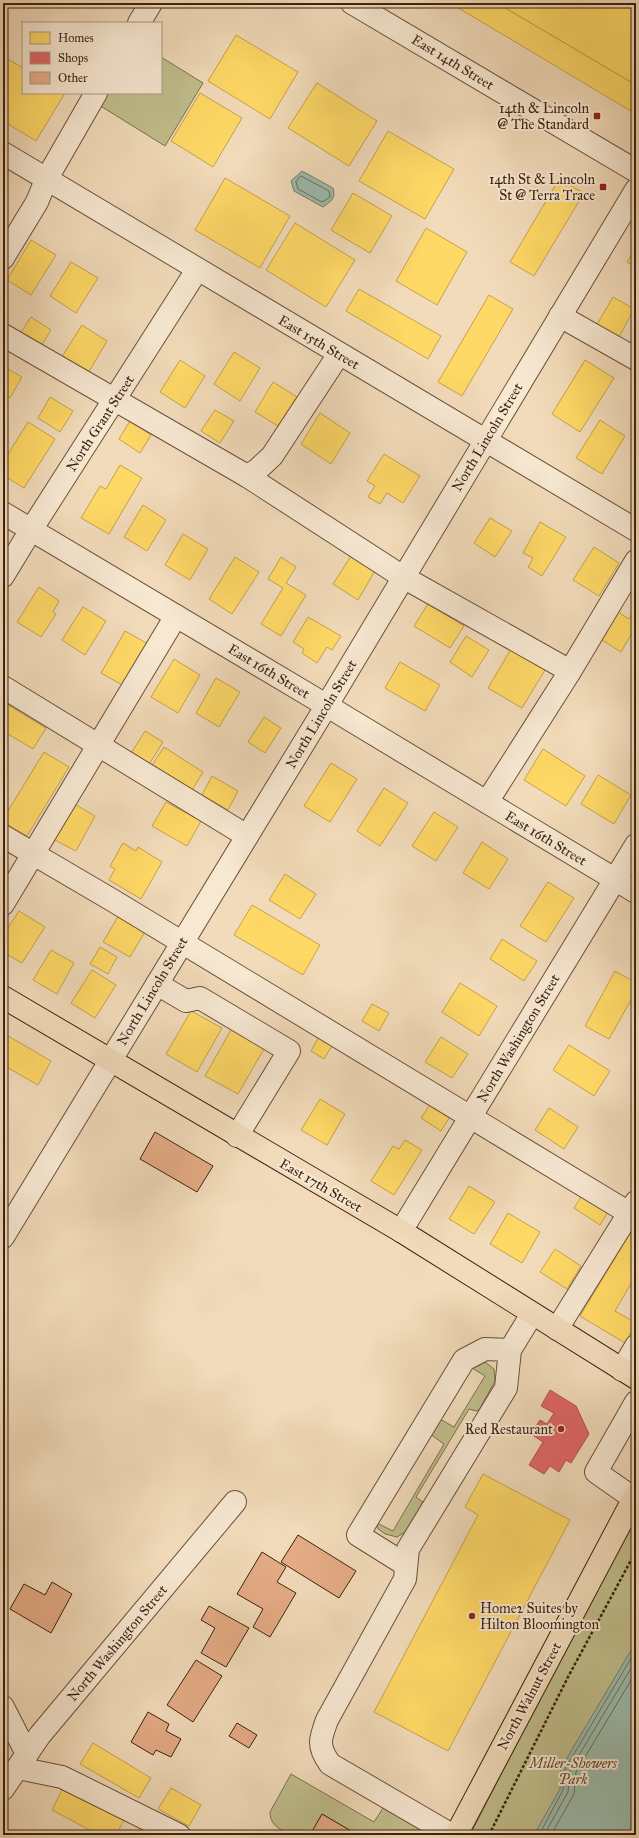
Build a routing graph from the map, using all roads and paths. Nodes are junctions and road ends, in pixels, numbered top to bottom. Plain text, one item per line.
1 (151, 3) edge
2 (352, 3) edge
3 (139, 22) edge
4 (95, 94) edge
5 (3, 154) edge
6 (636, 171) edge
7 (46, 180) junction
8 (636, 190) edge
9 (3, 258) edge
10 (197, 270) junction
11 (560, 316) junction
12 (3, 335) edge
13 (339, 354) junction
14 (636, 359) edge
15 (115, 399) junction
16 (485, 440) junction
17 (247, 476) junction
18 (3, 513) edge
19 (31, 530) junction
20 (636, 530) edge
21 (636, 561) edge
22 (3, 576) edge
23 (403, 577) junction
24 (176, 616) junction
25 (570, 671) junction
26 (3, 687) edge
27 (326, 705) junction
28 (98, 746) junction
29 (487, 802) junction
30 (3, 836) edge
31 (246, 836) junction
32 (636, 845) edge
33 (33, 854) junction
34 (615, 880) junction
35 (636, 892) edge
36 (3, 904) edge
37 (182, 942) junction
38 (157, 984) junction
39 (3, 997) edge
40 (110, 1061) junction
41 (470, 1117) junction
42 (237, 1136) junction
43 (633, 1207) edge
44 (401, 1232) junction
45 (3, 1237) edge
46 (532, 1314) junction
47 (557, 1329) junction
48 (636, 1346) edge
49 (510, 1350) junction
50 (629, 1374) edge
51 (636, 1402) edge
52 (630, 1427) edge
53 (635, 1496) edge
54 (235, 1502) dead end
55 (636, 1552) edge
56 (636, 1560) edge
57 (630, 1562) junction
58 (406, 1565) junction
59 (3, 1707) edge
60 (22, 1761) junction
61 (3, 1788) edge
62 (179, 1835) edge
63 (452, 1835) edge
64 (456, 1835) edge
65 (489, 1835) edge

1 - 3 street
2 - 6 street, East 14th Street
4 - 7 street
5 - 7 street, East 15th Street
7 - 9 street
7 - 10 street, East 15th Street
8 - 11 street, North Lincoln Street
10 - 13 street, East 15th Street
10 - 15 street, North Grant Street
11 - 14 street
11 - 16 street, North Lincoln Street
12 - 15 street
13 - 16 street, East 15th Street
13 - 17 street
15 - 17 street
15 - 19 street, North Grant Street
16 - 20 street, East 15th Street
16 - 23 street, North Lincoln Street
17 - 23 street
18 - 19 street, East 16th Street
19 - 22 street, North Grant Street
19 - 24 street, East 16th Street
21 - 25 street
23 - 25 street
23 - 27 street, North Lincoln Street
24 - 27 street, East 16th Street
24 - 28 street
25 - 29 street
26 - 28 street
27 - 29 street, East 16th Street
27 - 31 street, North Lincoln Street
28 - 31 street
28 - 33 street
29 - 34 street, East 16th Street
30 - 33 street
31 - 37 street, North Lincoln Street
32 - 34 street, North Washington Street
33 - 36 street
33 - 37 street
34 - 35 street, East 16th Street
34 - 41 street, North Washington Street
37 - 38 street, North Lincoln Street
37 - 41 street
38 - 40 street, North Lincoln Street
38 - 42 street
39 - 40 main road, East 17th Street
40 - 42 main road, East 17th Street
40 - 45 street, North Lincoln Street
41 - 43 street
41 - 44 street, North Washington Street
42 - 44 main road, East 17th Street
43 - 47 street
44 - 46 main road, East 17th Street
46 - 47 main road, East 17th Street
46 - 49 street
47 - 50 main road, East 17th Street
48 - 50 street
49 - 58 street
49 - 58 street
51 - 52 street
52 - 53 street
53 - 64 main road, North Walnut Street
54 - 60 street, North Washington Street
55 - 57 path
56 - 57 path
57 - 65 path
58 - 63 street
59 - 60 street
60 - 61 street, North Washington Street
60 - 62 street

